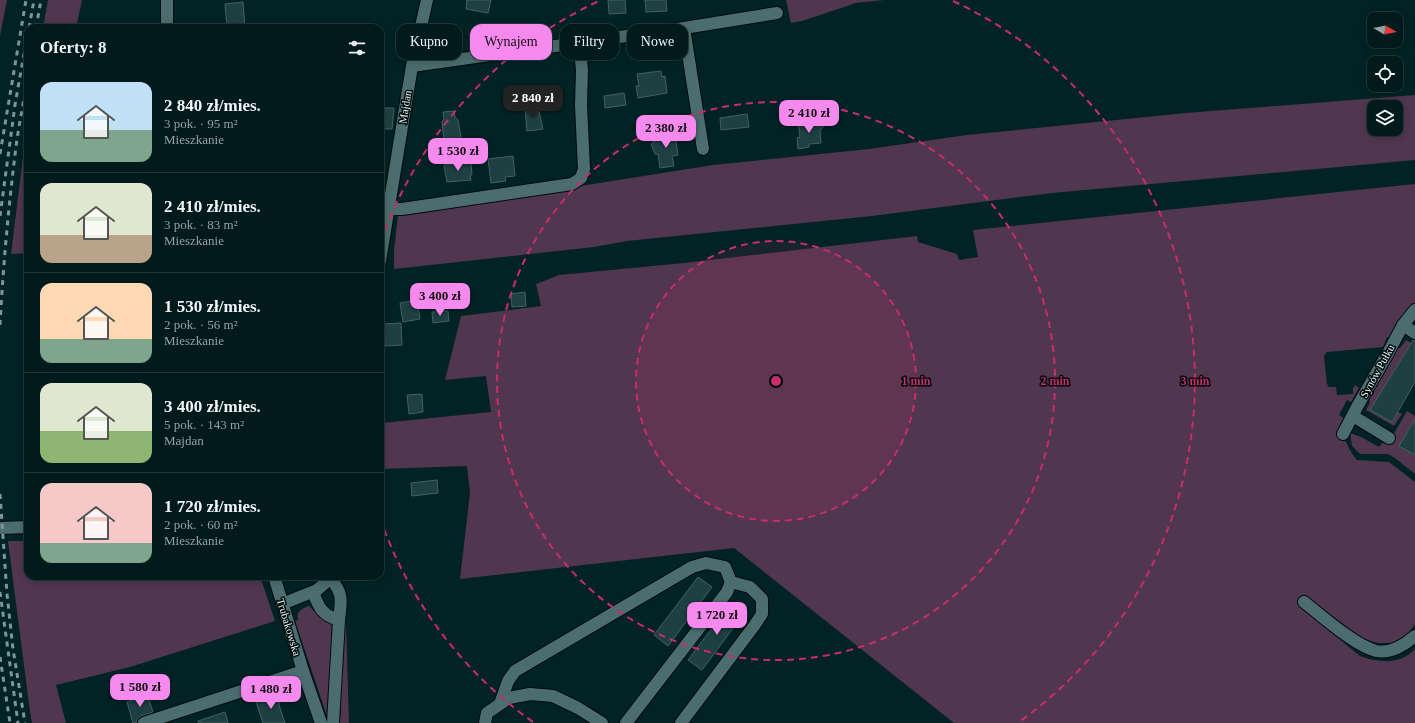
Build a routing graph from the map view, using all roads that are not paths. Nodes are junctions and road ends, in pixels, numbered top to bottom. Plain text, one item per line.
1 (167, 0) edge
2 (427, 0) edge
3 (777, 13) dead end
4 (167, 24) edge
5 (688, 27) edge
6 (560, 45) edge
7 (688, 53) edge
8 (581, 60) edge
9 (412, 66) junction
10 (703, 149) dead end
11 (388, 209) junction
12 (384, 235) edge
13 (1415, 310) edge
14 (1403, 325) junction
15 (1415, 333) edge
16 (1353, 416) junction
17 (1343, 434) dead end
18 (1389, 438) dead end
19 (0, 528) edge
20 (24, 528) edge
21 (275, 580) edge
22 (329, 580) edge
23 (333, 580) edge
24 (731, 582) junction
25 (313, 592) junction
26 (1304, 602) dead end
27 (282, 604) junction
28 (339, 620) junction
29 (1415, 636) edge
30 (303, 671) junction
31 (500, 704) junction
32 (144, 723) edge
33 (321, 723) edge
34 (333, 723) edge
35 (485, 723) edge
36 (602, 723) edge
37 (626, 723) edge
38 (681, 723) edge

1 - 4 street
2 - 9 street, Majdan
3 - 5 street
6 - 9 street
7 - 10 street
8 - 11 street
9 - 11 street, Majdan
11 - 12 street, Majdan
13 - 14 street, Synów Pułku
14 - 15 street
14 - 16 street, Synów Pułku
16 - 17 street, Synów Pułku
16 - 18 street
19 - 20 street
21 - 27 street, Trubakowska
22 - 25 street
23 - 28 street
24 - 31 street
24 - 37 street
24 - 38 street
25 - 27 street
25 - 28 street
26 - 29 street
27 - 30 street, Trubakowska
28 - 34 street
30 - 32 street
30 - 33 street, Trubakowska
31 - 35 street
31 - 36 street

